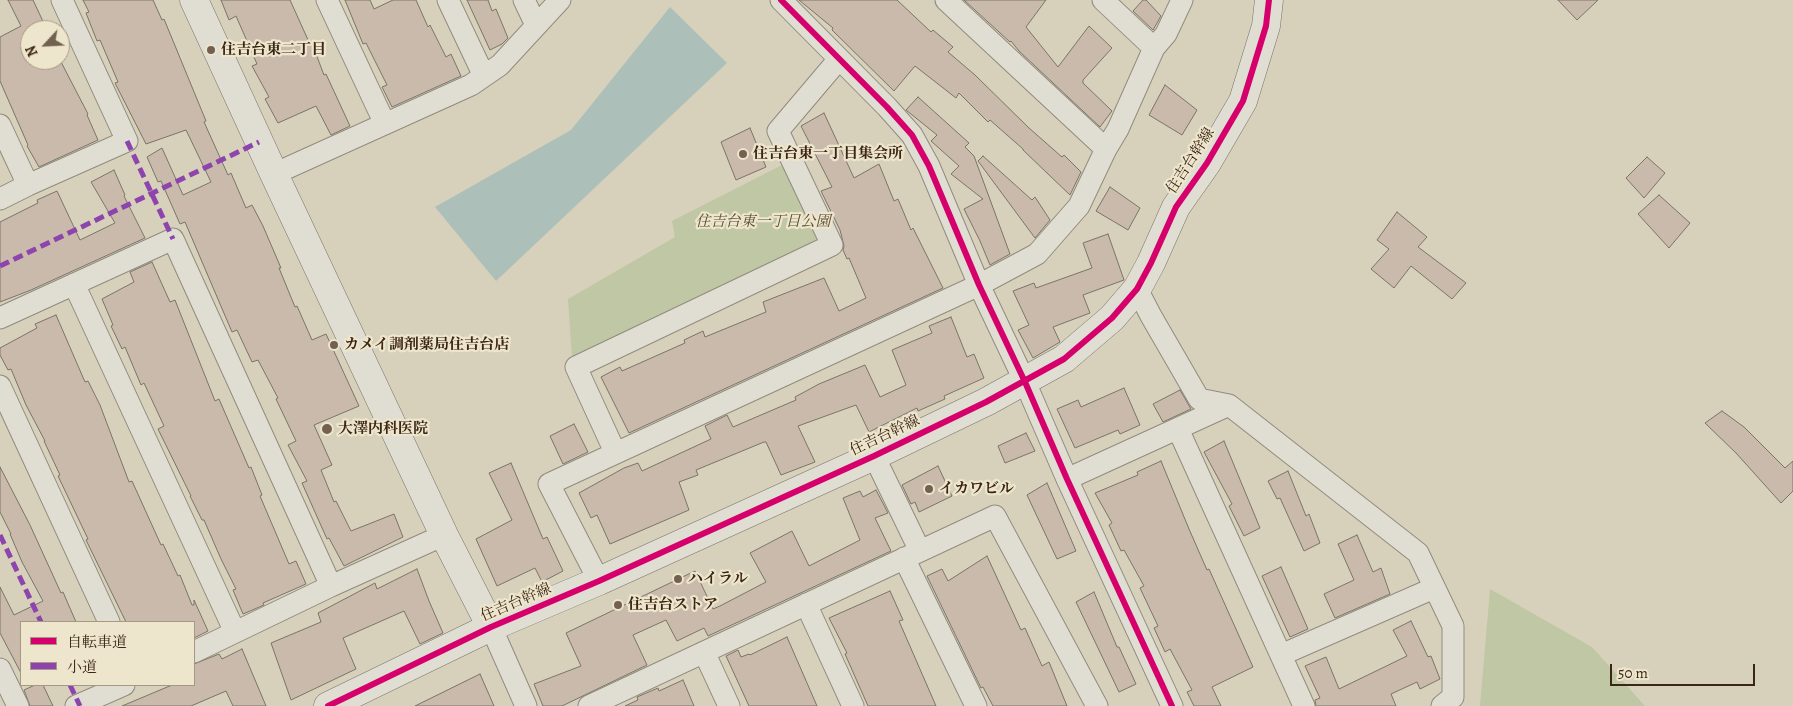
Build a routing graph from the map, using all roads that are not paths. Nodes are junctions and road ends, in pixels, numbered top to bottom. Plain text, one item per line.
1 (62, 0) edge
2 (194, 0) edge
3 (327, 0) edge
4 (448, 0) edge
5 (524, 0) edge
6 (560, 0) edge
7 (782, 0) edge
8 (946, 0) edge
9 (1103, 0) edge
10 (1182, 0) edge
11 (1269, 0) edge
12 (536, 25) junction
13 (1154, 48) junction
14 (839, 59) junction
15 (484, 76) junction
16 (385, 124) junction
17 (0, 125) edge
18 (1106, 149) junction
19 (274, 174) junction
20 (28, 185) junction
21 (0, 199) edge
22 (74, 284) junction
23 (979, 285) junction
24 (1137, 289) junction
25 (0, 318) edge
26 (1025, 382) junction
27 (0, 386) edge
28 (1229, 405) junction
29 (1178, 429) junction
30 (615, 452) junction
31 (874, 456) junction
32 (1067, 479) junction
33 (444, 535) junction
34 (912, 554) junction
35 (599, 581) junction
36 (331, 586) junction
37 (1434, 588) junction
38 (806, 604) junction
39 (109, 621) edge
40 (491, 627) junction
41 (235, 632) junction
42 (195, 652) edge
43 (704, 652) junction
44 (1281, 655) junction
45 (0, 669) edge
46 (122, 686) edge
47 (601, 704) edge
48 (18, 706) edge
49 (76, 706) edge
50 (328, 706) edge
51 (526, 706) edge
52 (729, 706) edge
53 (852, 706) edge
54 (976, 706) edge
55 (1097, 706) edge
56 (1172, 706) edge
57 (1304, 706) edge
58 (1442, 706) edge

1 - 20 street
2 - 19 street
3 - 16 street
4 - 15 street
5 - 12 street
6 - 12 street
7 - 14 street
8 - 18 street
9 - 13 street
10 - 13 street
11 - 24 street, 住吉台幹線
12 - 15 street
13 - 18 street
14 - 23 street
14 - 30 street
15 - 16 street
16 - 19 street
17 - 20 street
18 - 23 street
19 - 33 street
20 - 21 street
22 - 25 street
22 - 36 street
22 - 41 street
23 - 26 street
23 - 30 street
24 - 26 street, 住吉台幹線
24 - 28 street
26 - 31 street, 住吉台幹線
26 - 32 street
27 - 39 street
28 - 29 street
28 - 37 street
29 - 32 street
29 - 44 street
30 - 35 street
31 - 34 street
31 - 35 street, 住吉台幹線
32 - 56 street
33 - 36 street
33 - 40 street
34 - 38 street
34 - 54 street
34 - 55 street
35 - 40 street, 住吉台幹線
36 - 41 street
37 - 44 street
37 - 58 street
38 - 43 street
38 - 53 street
40 - 50 street, 住吉台幹線
40 - 51 street
41 - 42 street
43 - 47 street
43 - 52 street
44 - 57 street
45 - 48 street
46 - 49 street

